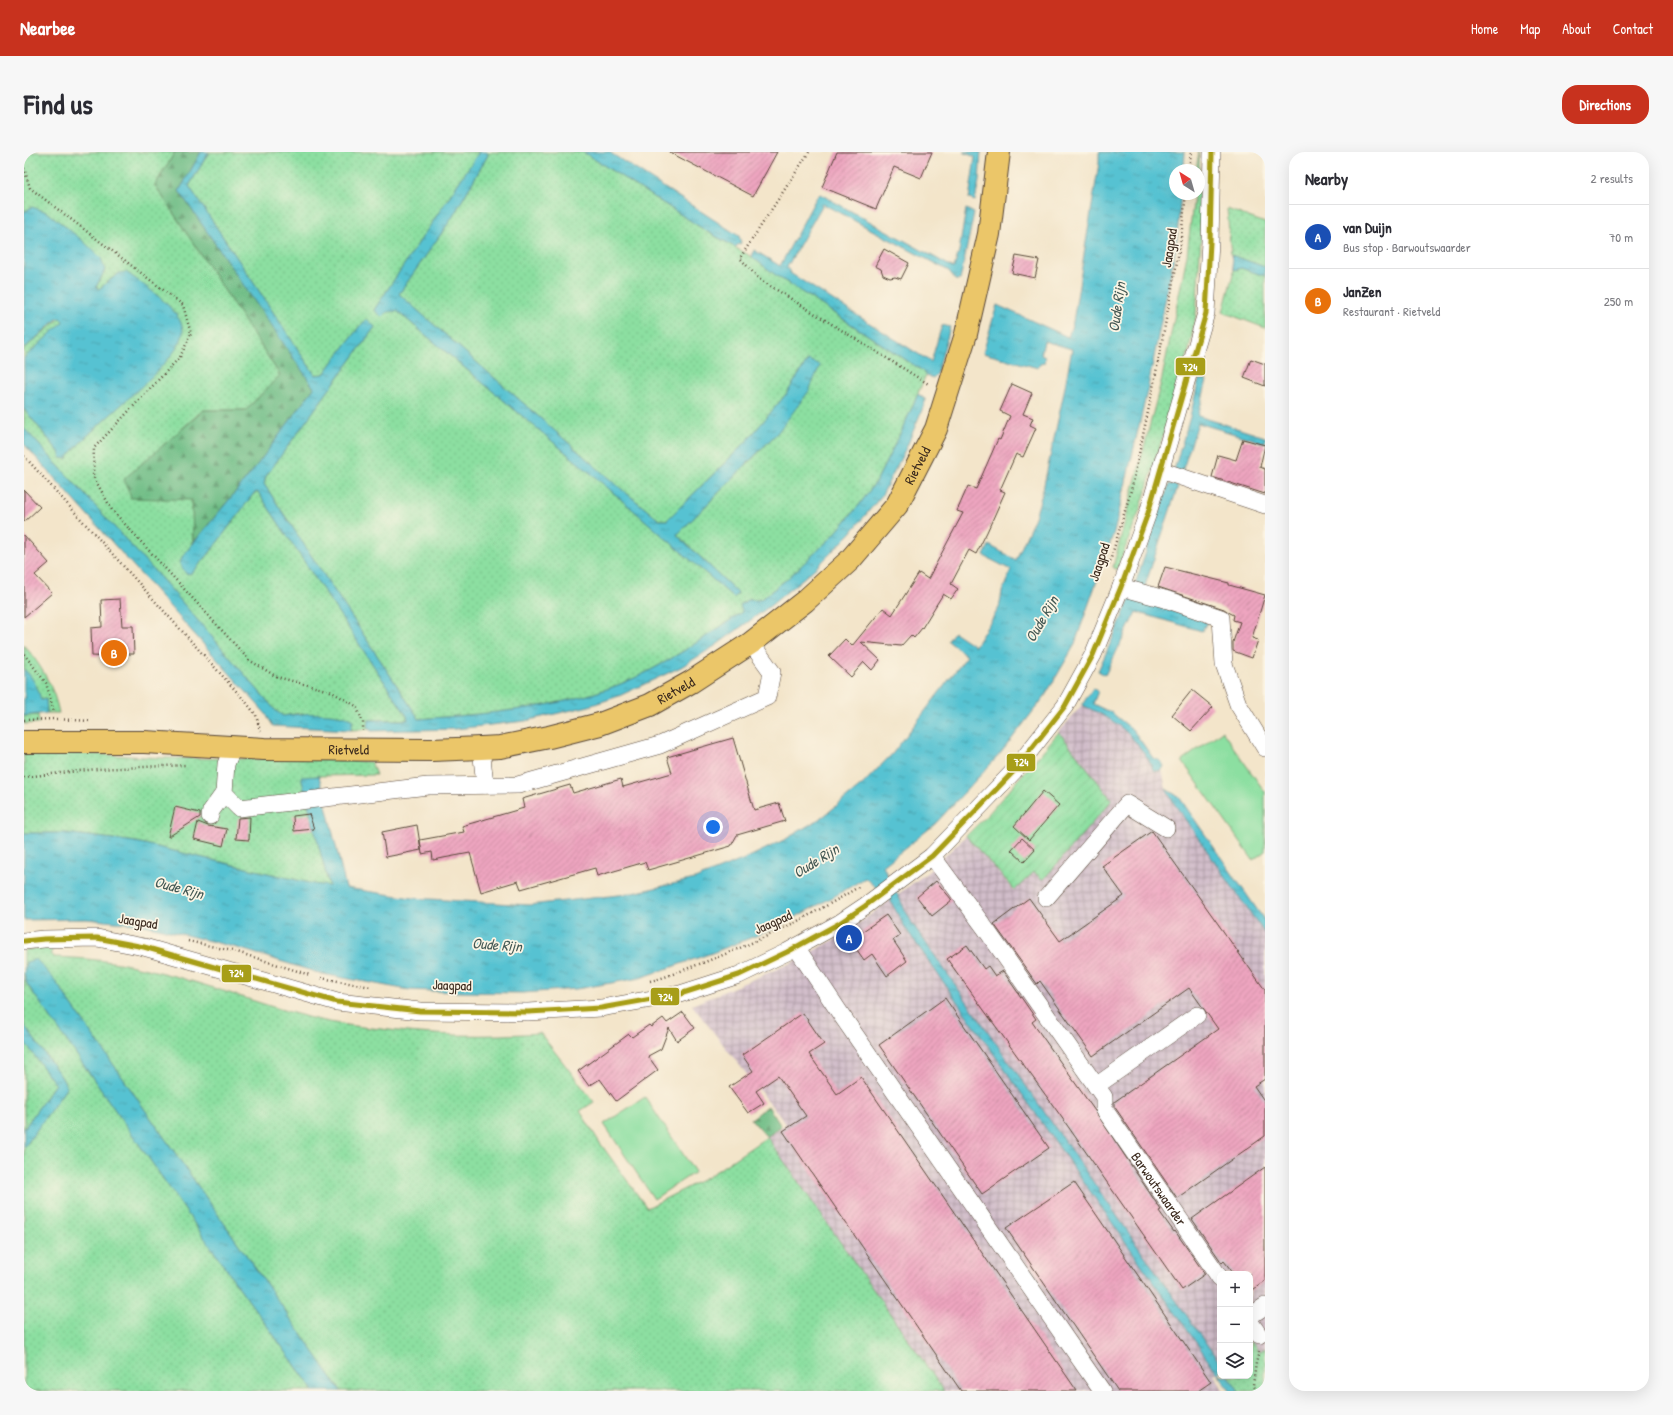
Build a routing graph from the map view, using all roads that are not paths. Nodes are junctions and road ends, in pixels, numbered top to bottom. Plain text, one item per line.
1 (999, 152) edge
2 (1212, 152) edge
3 (1160, 470) junction
4 (1265, 505) edge
5 (1132, 590) junction
6 (751, 643) junction
7 (24, 742) edge
8 (233, 747) junction
9 (481, 748) junction
10 (1265, 748) edge
11 (485, 785) junction
12 (224, 793) junction
13 (210, 816) dead end
14 (1166, 828) dead end
15 (932, 856) junction
16 (1046, 898) dead end
17 (24, 941) edge
18 (796, 947) junction
19 (1197, 1015) dead end
20 (1100, 1092) junction
21 (1217, 1274) edge
22 (1265, 1306) edge
23 (1253, 1314) edge
24 (1102, 1391) edge

1 - 6 main road, Rietveld
2 - 3 street
3 - 4 street
3 - 5 street
5 - 10 street
5 - 15 street
6 - 9 main road, Rietveld
6 - 11 street
7 - 8 main road, Rietveld
8 - 9 main road, Rietveld
8 - 12 street
9 - 11 street
11 - 12 street
12 - 13 street
14 - 16 street
15 - 18 street
15 - 20 street
17 - 18 street
18 - 24 street
19 - 20 street
20 - 21 street, Barwoutswaarder
22 - 23 street

